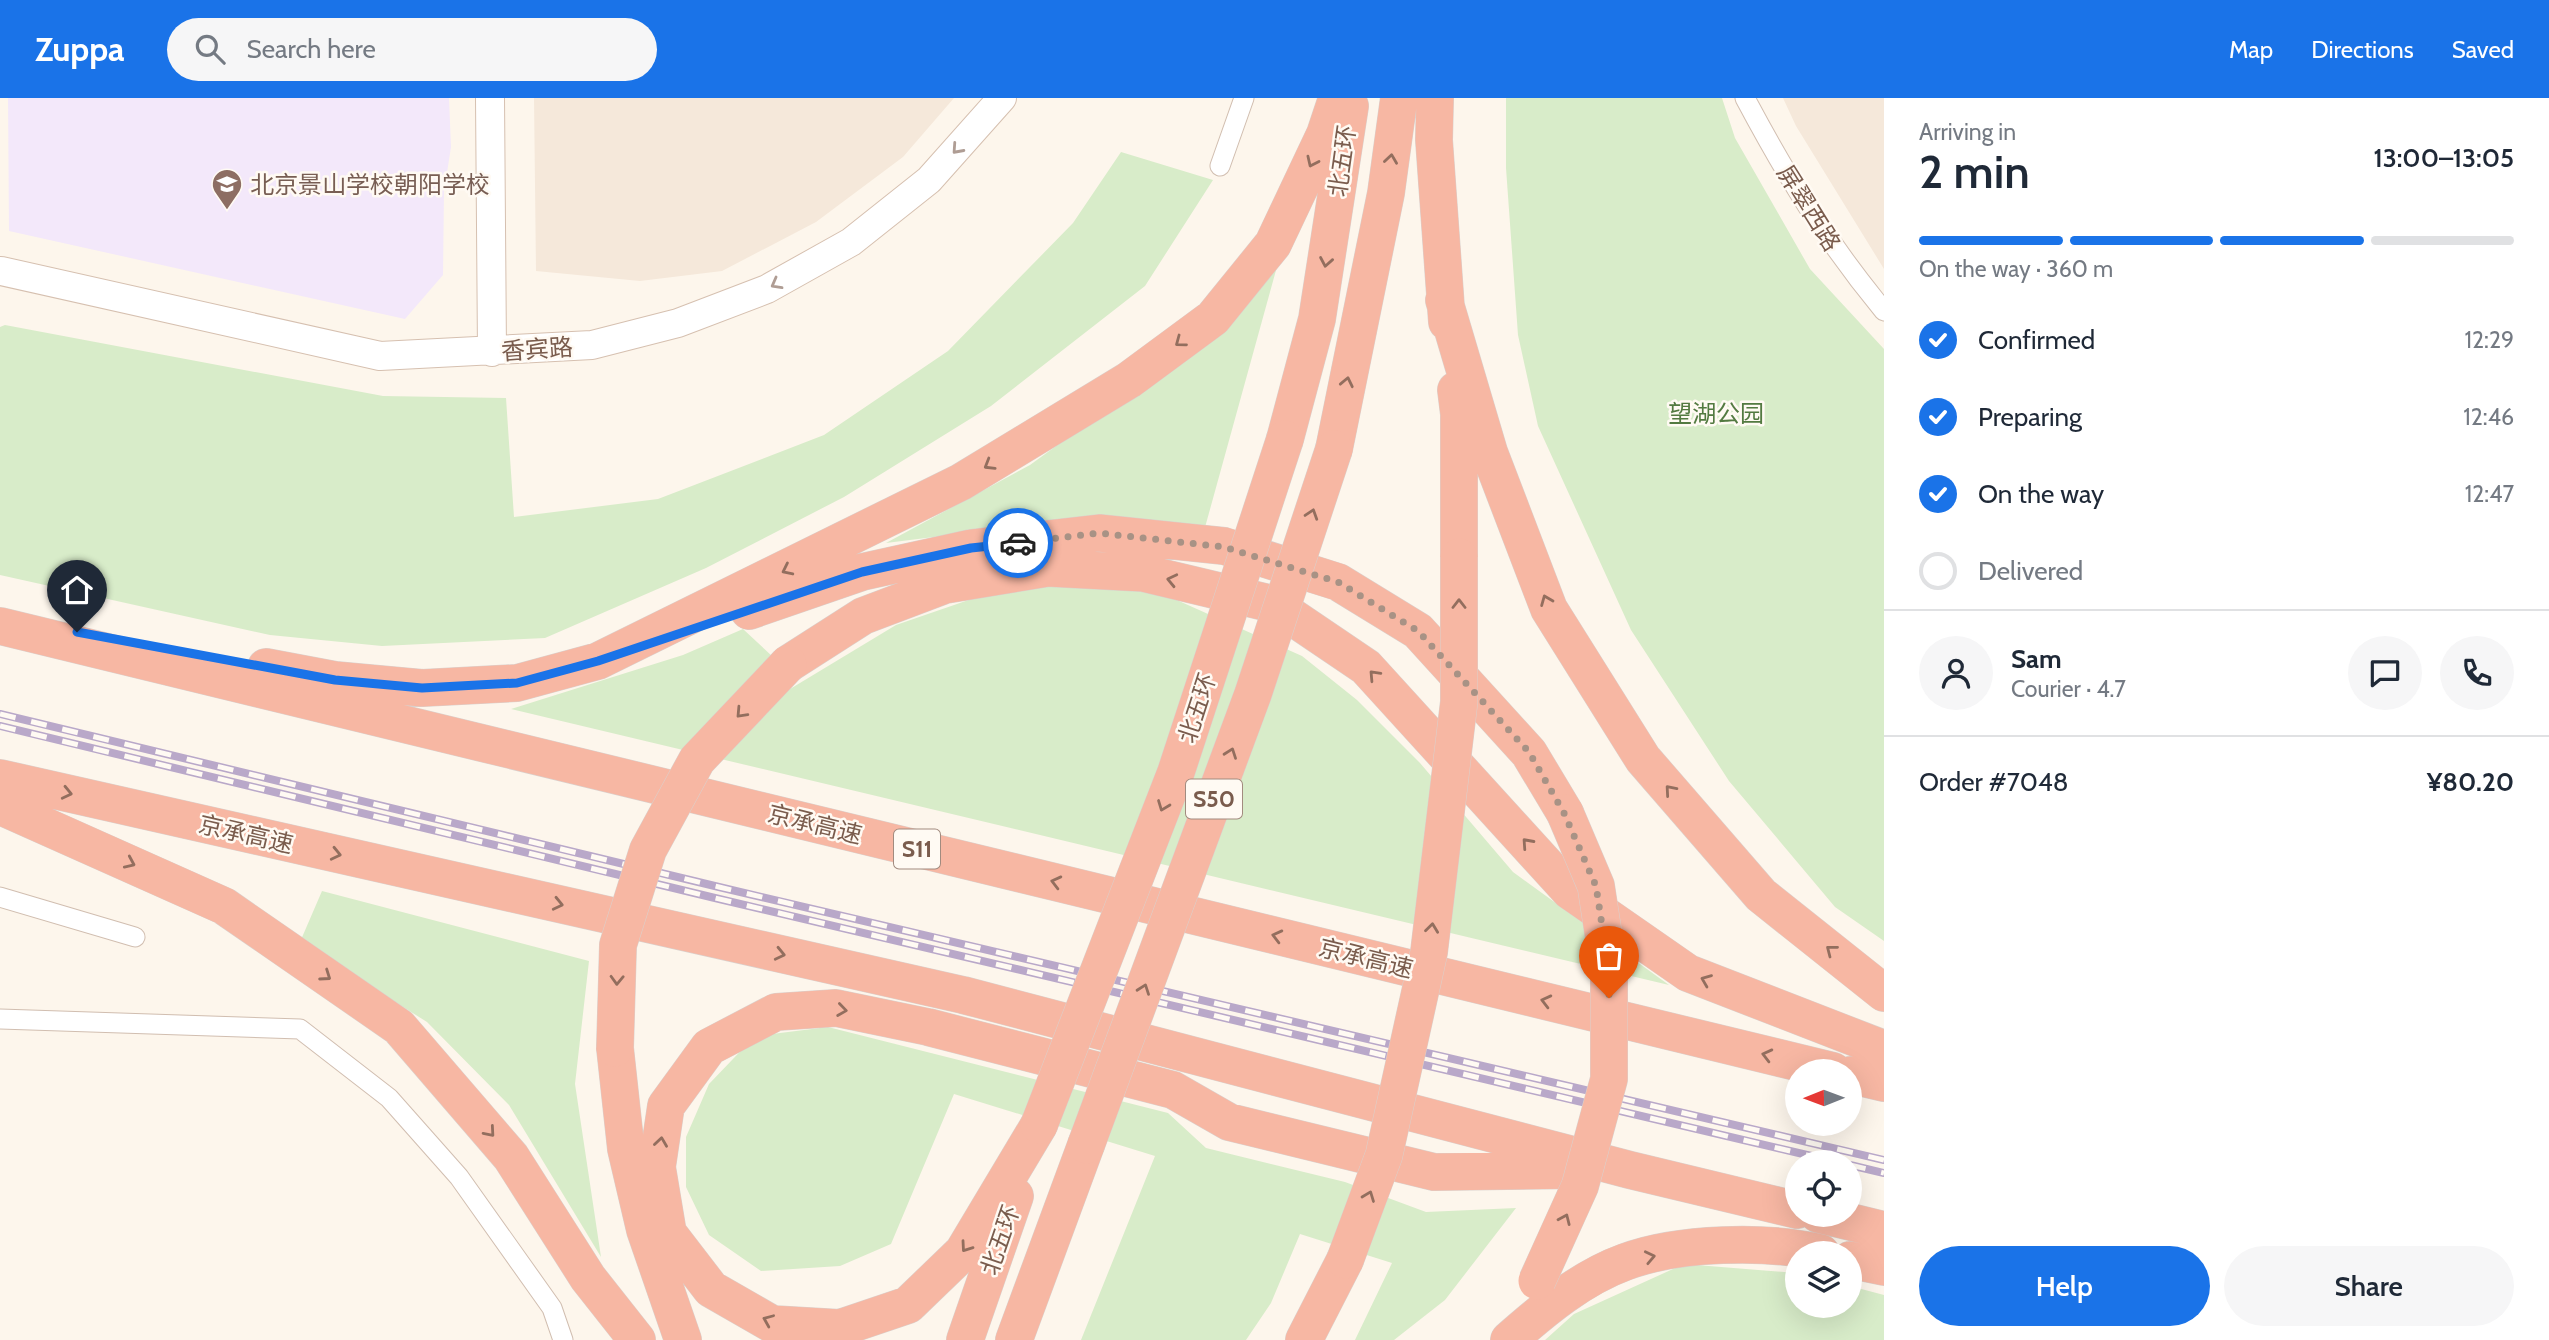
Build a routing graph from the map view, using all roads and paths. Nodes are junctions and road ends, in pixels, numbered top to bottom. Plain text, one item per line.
1 (490, 98) edge
2 (1002, 98) edge
3 (1244, 98) edge
4 (1337, 98) edge
5 (1351, 98) edge
6 (1399, 98) edge
7 (1435, 98) edge
8 (1745, 98) edge
9 (1220, 166) dead end
10 (1, 271) edge
11 (1444, 300) junction
12 (1884, 311) edge
13 (492, 352) junction
14 (0, 618) edge
15 (0, 626) edge
16 (598, 661) junction
17 (0, 778) edge
18 (0, 806) edge
19 (0, 897) edge
20 (135, 937) dead end
21 (1884, 993) edge
22 (0, 1019) edge
23 (1884, 1049) edge
24 (1785, 1059) edge
25 (1862, 1078) edge
26 (1884, 1083) edge
27 (1039, 1125) junction
28 (1630, 1170) junction
29 (1785, 1207) edge
30 (1862, 1225) edge
31 (1884, 1230) edge
32 (1785, 1245) edge
33 (1862, 1262) edge
34 (1884, 1268) edge
35 (588, 1278) junction
36 (680, 1333) edge
37 (563, 1340) edge
38 (615, 1340) edge
39 (637, 1340) edge
40 (965, 1340) edge
41 (1014, 1340) edge
42 (1304, 1340) edge
43 (1489, 1340) edge
44 (1509, 1340) edge

1 - 13 street
2 -> 13 street, 香宾路
3 - 9 street
4 -> 16 highway
5 -> 27 highway, 北五环 / S50, bridge
41 -> 6 highway, 北五环 / S50, bridge
7 - 11 highway
8 - 12 street, 屏翠西路
10 - 13 street, 香宾路
21 -> 11 highway
42 -> 11 highway, bridge
14 - 16 highway
24 -> 15 highway, 京承高速 / S11
43 -> 16 highway, bridge
17 -> 28 highway, 京承高速
18 -> 35 highway
19 - 20 street
22 - 37 street
23 -> 36 highway, bridge
25 - 26 highway
27 -> 28 highway
27 - 40 highway, 北五环 / S50
28 - 29 highway, 京承高速
30 - 31 highway
44 -> 32 highway
33 - 34 highway
35 - 38 highway
35 - 39 highway

